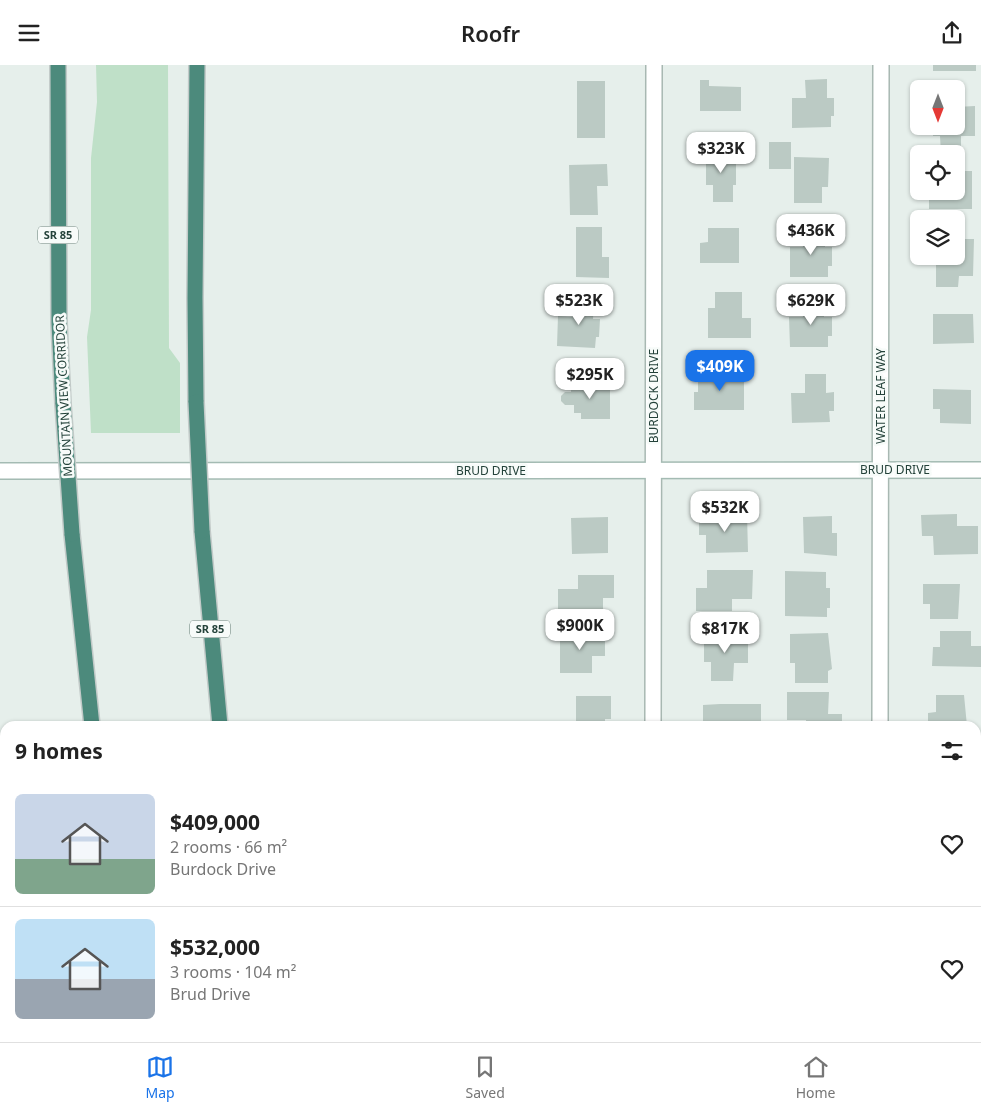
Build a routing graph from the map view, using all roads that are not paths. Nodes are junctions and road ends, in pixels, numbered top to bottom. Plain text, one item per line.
1 (58, 65) edge
2 (197, 65) edge
3 (654, 65) edge
4 (881, 65) edge
5 (654, 470) junction
6 (880, 470) junction
7 (981, 470) edge
8 (0, 471) edge
9 (211, 640) junction
10 (91, 721) edge
11 (219, 721) edge
12 (227, 721) edge
13 (653, 721) edge
14 (880, 721) edge

1 - 10 highway, MOUNTAIN VIEW CORRIDOR / SR 85, bridge
2 - 9 highway, SR 85, bridge
3 - 5 street, BURDOCK DRIVE
4 - 6 street, WATER LEAF WAY
5 - 6 street, BRUD DRIVE
5 - 8 street, BRUD DRIVE
5 - 13 street, BURDOCK DRIVE
6 - 7 street, BRUD DRIVE
6 - 14 street, WATER LEAF WAY
9 - 11 highway, SR 85
9 - 12 highway

